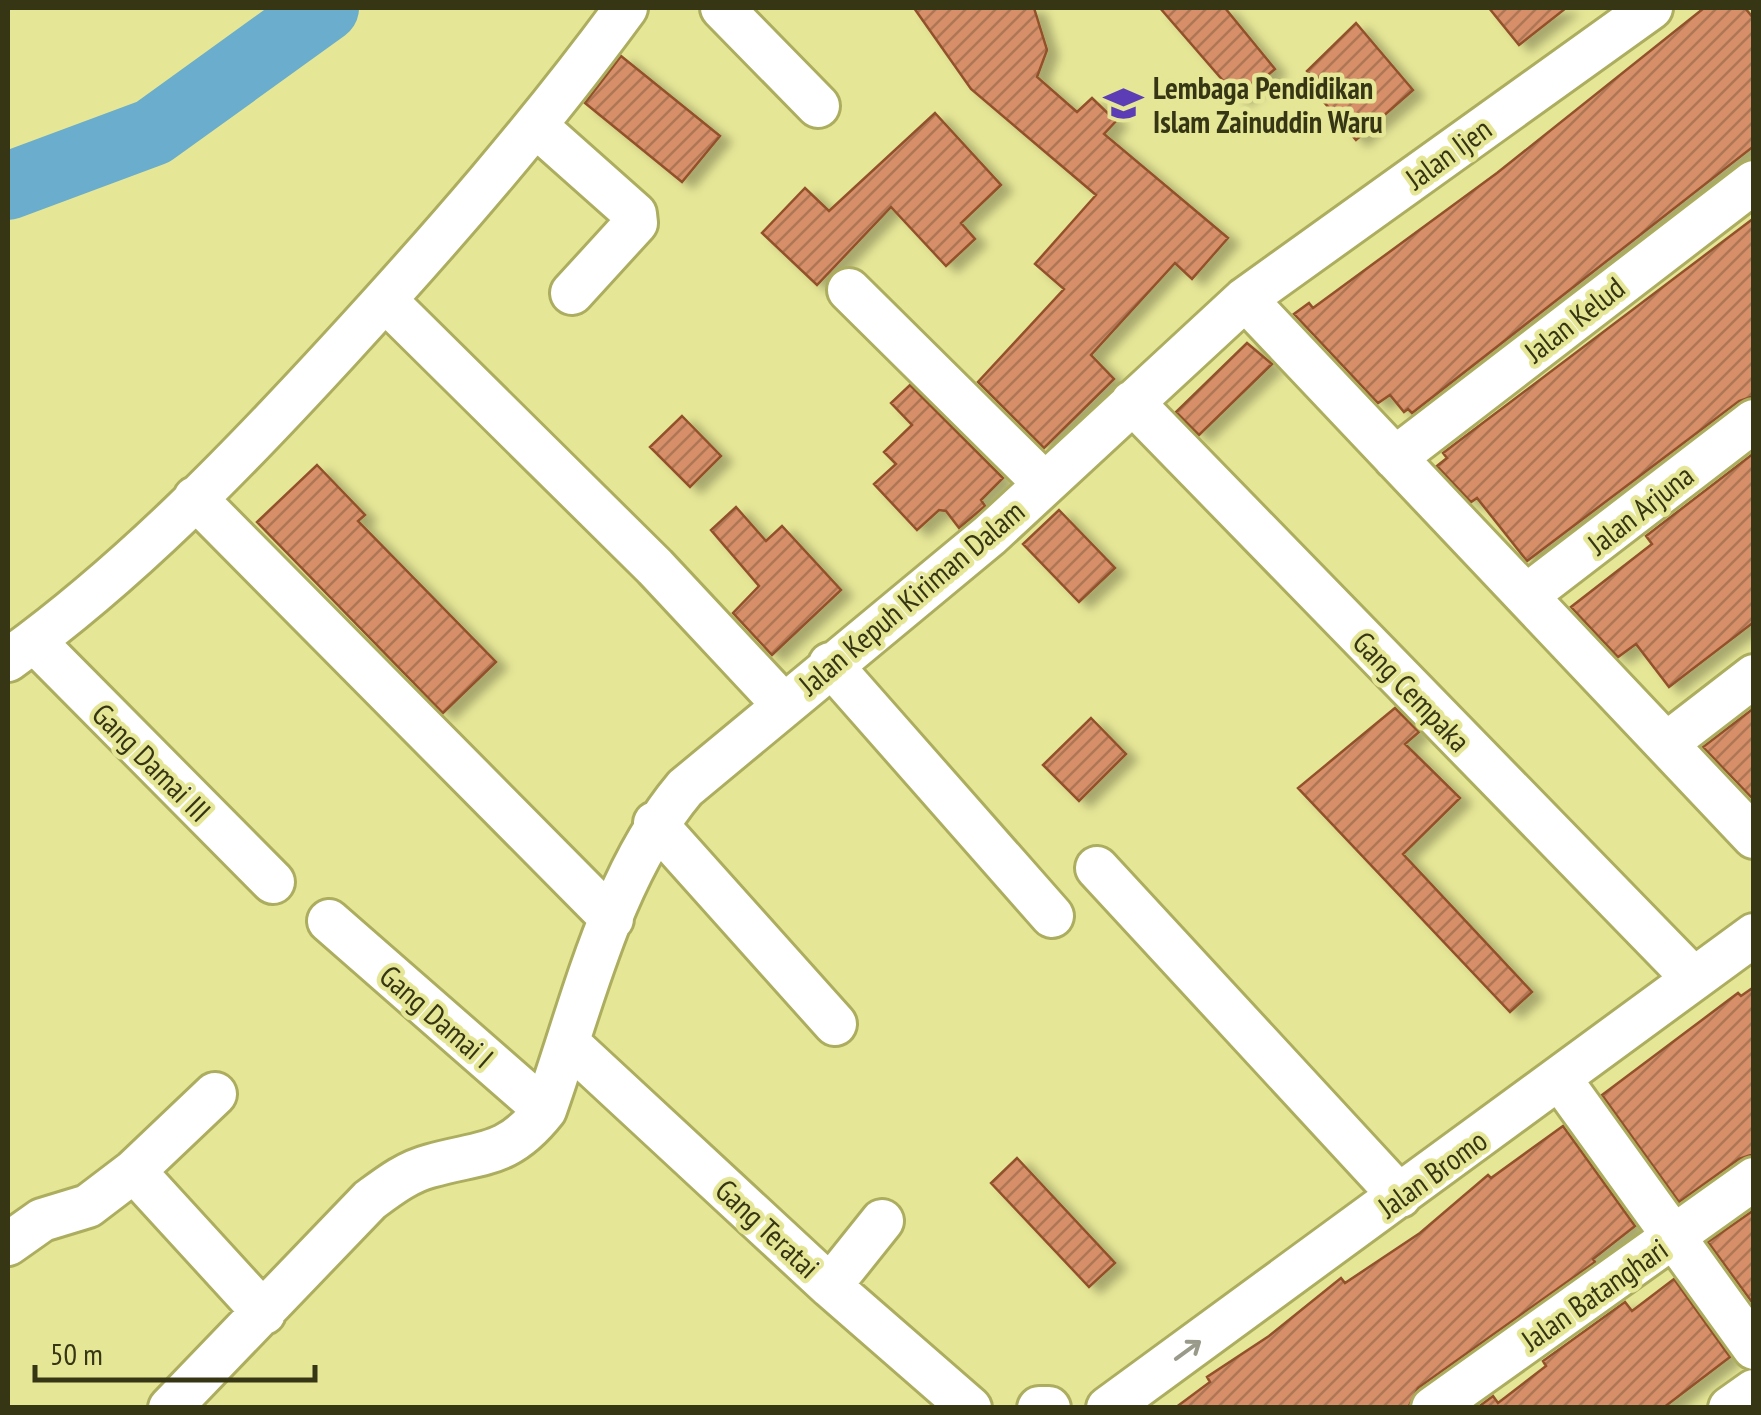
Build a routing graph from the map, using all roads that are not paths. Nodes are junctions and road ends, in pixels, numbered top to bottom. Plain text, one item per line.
1 (626, 8) edge
2 (722, 8) edge
3 (1651, 8) edge
4 (818, 106) dead end
5 (536, 126) junction
6 (1754, 182) edge
7 (850, 290) dead end
8 (572, 294) dead end
9 (1246, 299) junction
10 (385, 300) junction
11 (1132, 402) junction
12 (1754, 421) edge
13 (1395, 458) junction
14 (1045, 484) junction
15 (195, 498) junction
16 (1526, 596) junction
17 (21, 651) edge
18 (830, 664) junction
19 (1754, 676) edge
20 (783, 704) junction
21 (1666, 744) junction
22 (655, 823) junction
23 (1754, 837) edge
24 (1097, 868) dead end
25 (272, 882) dead end
26 (1052, 916) dead end
27 (612, 919) junction
28 (328, 921) dead end
29 (1754, 935) edge
30 (1694, 979) junction
31 (835, 1024) dead end
32 (569, 1044) junction
33 (1560, 1079) junction
34 (216, 1094) dead end
35 (545, 1110) junction
36 (134, 1171) junction
37 (1754, 1178) edge
38 (1400, 1196) junction
39 (882, 1221) dead end
40 (1673, 1239) junction
41 (8, 1244) edge
42 (830, 1286) junction
43 (264, 1313) junction
44 (1754, 1348) edge
45 (1754, 1391) edge
46 (170, 1408) edge
47 (970, 1408) edge
48 (1039, 1408) edge
49 (1049, 1408) edge
50 (1108, 1408) edge
51 (1432, 1408) edge
52 (1730, 1408) edge

1 - 5 street
2 - 4 street
3 - 9 street, Jalan Ijen
5 - 8 street
5 - 10 street
6 - 13 street, Jalan Kelud
7 - 14 street
9 - 11 street, Jalan Kepuh Kiriman Dalam
9 - 13 street
10 - 15 street
10 - 20 street
11 - 14 street, Jalan Kepuh Kiriman Dalam
11 - 30 street, Gang Cempaka
12 - 16 street, Jalan Arjuna
13 - 16 street
14 - 18 street, Jalan Kepuh Kiriman Dalam
15 - 17 street
15 - 27 street
16 - 21 street
17 - 25 street, Gang Damai III
18 - 20 street, Jalan Kepuh Kiriman Dalam
18 - 26 street
19 - 21 street
20 - 22 street, Jalan Kepuh Kiriman Dalam
21 - 23 street
22 - 27 street, Jalan Kepuh Kiriman Dalam
22 - 31 street
24 - 38 street
27 - 32 street, Jalan Kepuh Kiriman Dalam
28 - 35 street, Gang Damai I
29 - 30 street, Jalan Bromo
30 - 33 street, Jalan Bromo
32 - 35 street, Jalan Kepuh Kiriman Dalam
32 - 42 street, Gang Teratai
33 - 38 street, Jalan Bromo
33 - 40 street
34 - 36 street
35 - 43 street
36 - 41 street
36 - 43 street
37 - 40 street, Jalan Batanghari
50 -> 38 street, Jalan Bromo
39 - 42 street
40 - 44 street
40 - 51 street, Jalan Batanghari
42 - 47 street, Gang Teratai
43 - 46 street
45 - 52 street
48 - 49 street

